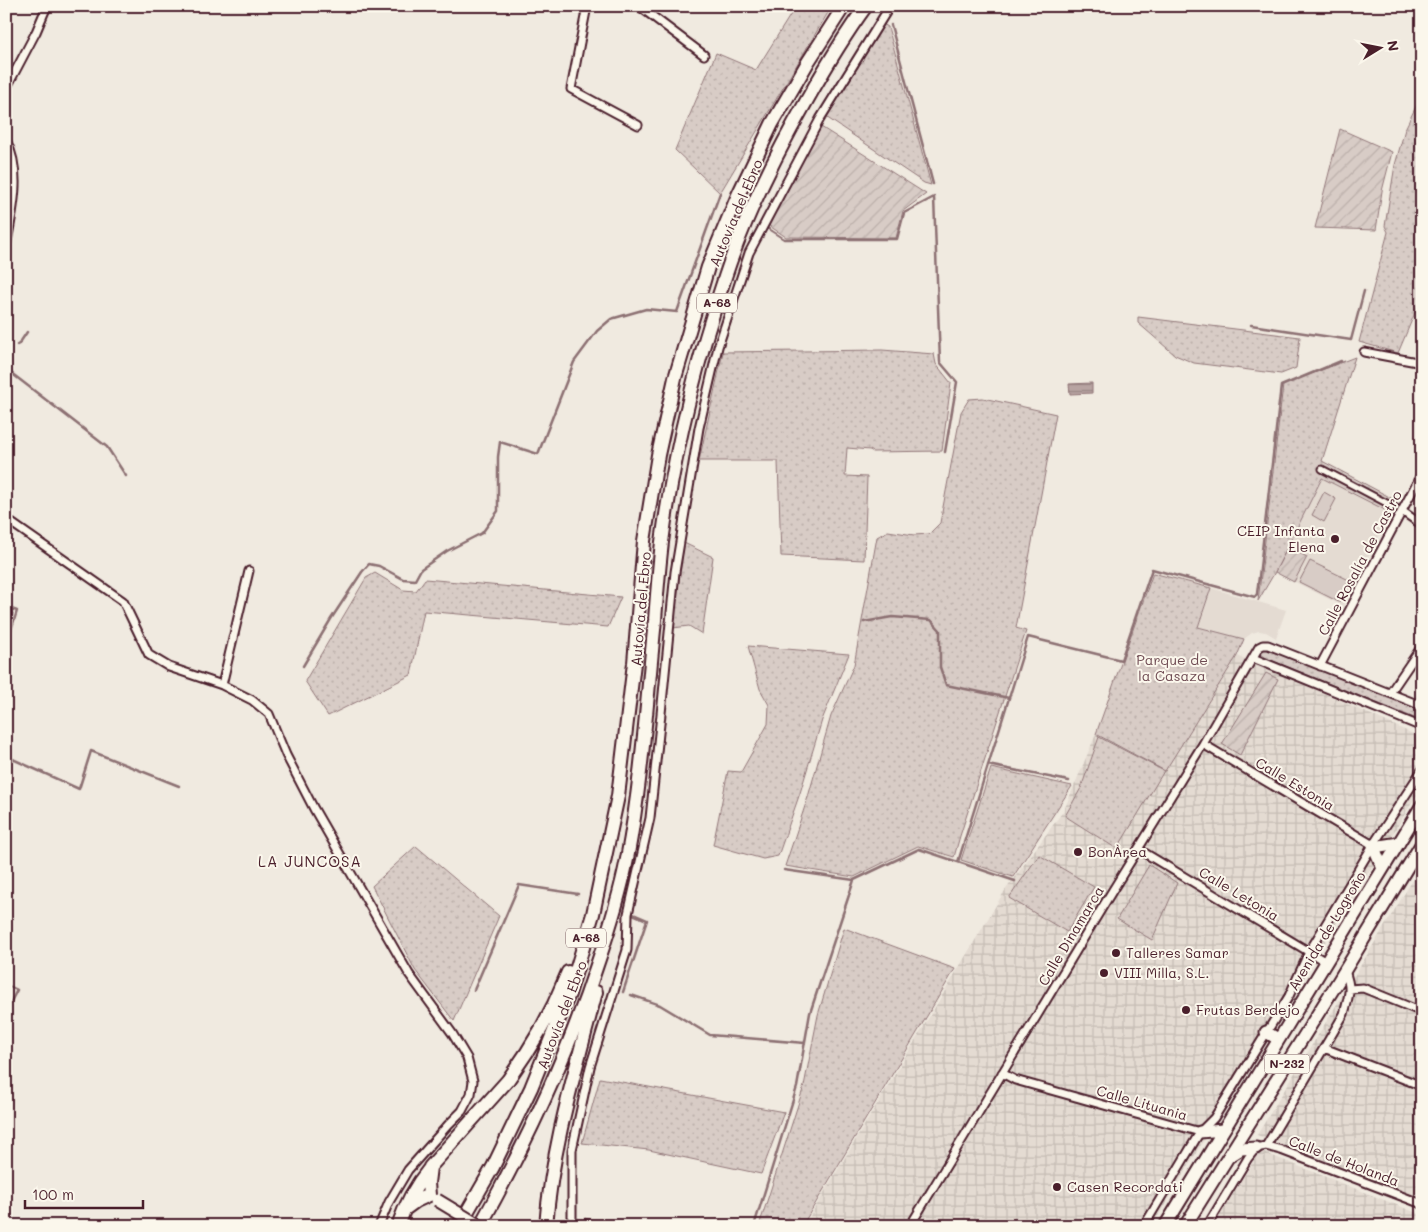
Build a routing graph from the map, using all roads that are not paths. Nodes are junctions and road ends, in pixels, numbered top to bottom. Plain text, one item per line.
1 (47, 6) edge
2 (587, 6) edge
3 (639, 6) edge
4 (844, 6) edge
5 (866, 6) edge
6 (890, 6) edge
7 (704, 55) dead end
8 (6, 92) edge
9 (638, 125) dead end
10 (6, 140) edge
11 (6, 247) edge
12 (1364, 352) dead end
13 (1422, 363) edge
14 (1322, 469) dead end
15 (1422, 472) edge
16 (1399, 509) junction
17 (6, 519) edge
18 (1422, 525) edge
19 (249, 571) dead end
20 (1422, 646) edge
21 (1253, 658) junction
22 (1320, 666) junction
23 (222, 684) junction
24 (1390, 693) junction
25 (1422, 706) edge
26 (1422, 727) edge
27 (1203, 744) junction
28 (1422, 770) edge
29 (1422, 805) edge
30 (1399, 843) junction
31 (1422, 843) edge
32 (1373, 845) junction
33 (1138, 849) junction
34 (1383, 869) junction
35 (597, 898) junction
36 (611, 922) junction
37 (1309, 952) junction
38 (1326, 962) junction
39 (1344, 971) junction
40 (1349, 988) junction
41 (1422, 1012) edge
42 (1266, 1032) junction
43 (1278, 1039) junction
44 (1324, 1048) junction
45 (1002, 1073) junction
46 (1422, 1086) edge
47 (1223, 1130) junction
48 (1200, 1132) junction
49 (1214, 1144) junction
50 (1261, 1147) junction
51 (1229, 1157) junction
52 (430, 1167) junction
53 (402, 1179) junction
54 (416, 1187) junction
55 (433, 1198) junction
56 (1422, 1204) edge
57 (405, 1209) junction
58 (546, 1225) edge
59 (379, 1226) edge
60 (398, 1226) edge
61 (459, 1226) edge
62 (480, 1226) edge
63 (572, 1226) edge
64 (910, 1226) edge
65 (1144, 1226) edge
66 (1165, 1226) edge
67 (1185, 1226) edge
68 (1207, 1226) edge

1 - 8 street
2 - 9 street
3 - 7 street
4 - 35 highway, Autovía del Ebro / A-68
5 - 36 highway, Autovía del Ebro / A-68
6 - 63 street
10 - 11 street
12 - 13 street
14 - 16 street
15 - 16 street, Calle Rosalía de Castro
16 - 18 street
16 - 22 street, Calle Rosalía de Castro
17 - 23 street
19 - 23 street
20 - 24 street
21 - 22 street
21 - 26 street
21 - 27 street, Calle Dinamarca
22 - 24 street
23 - 53 street
24 - 25 street
27 - 32 street, Calle Estonia
27 - 33 street, Calle Dinamarca
28 - 32 street
29 - 30 highway, Avenida de Logroño / N-232
30 - 32 highway
30 - 34 highway, Avenida de Logroño / N-232
31 - 39 highway, N-232
32 - 34 highway
32 - 37 street
33 - 37 street, Calle Letonia
33 - 45 street, Calle Dinamarca
34 - 38 highway, Avenida de Logroño / N-232
35 - 52 highway
35 - 61 highway, Autovía del Ebro / A-68
36 - 58 highway
36 - 62 highway, Autovía del Ebro / A-68
37 - 38 street, Calle Letonia
37 - 42 street
38 - 43 highway, Avenida de Logroño / N-232
39 - 40 street
39 - 51 highway, N-232
40 - 41 street
40 - 44 street
42 - 43 highway
42 - 48 street
43 - 47 highway, Avenida de Logroño / N-232
44 - 46 street
44 - 50 street
45 - 48 street, Calle Lituania
45 - 64 street, Calle Dinamarca
47 - 48 highway
47 - 49 highway, Avenida de Logroño / N-232
48 - 49 highway
48 - 65 street, Calle Lituania
49 - 66 highway, Avenida de Logroño / N-232
50 - 51 highway
50 - 56 street, Calle de Holanda
50 - 68 street
51 - 67 highway, N-232
52 - 54 highway
52 - 55 highway
53 - 54 street
53 - 59 street
54 - 55 highway
54 - 57 highway
55 - 57 highway
55 - 62 highway, bridge
57 - 60 highway

